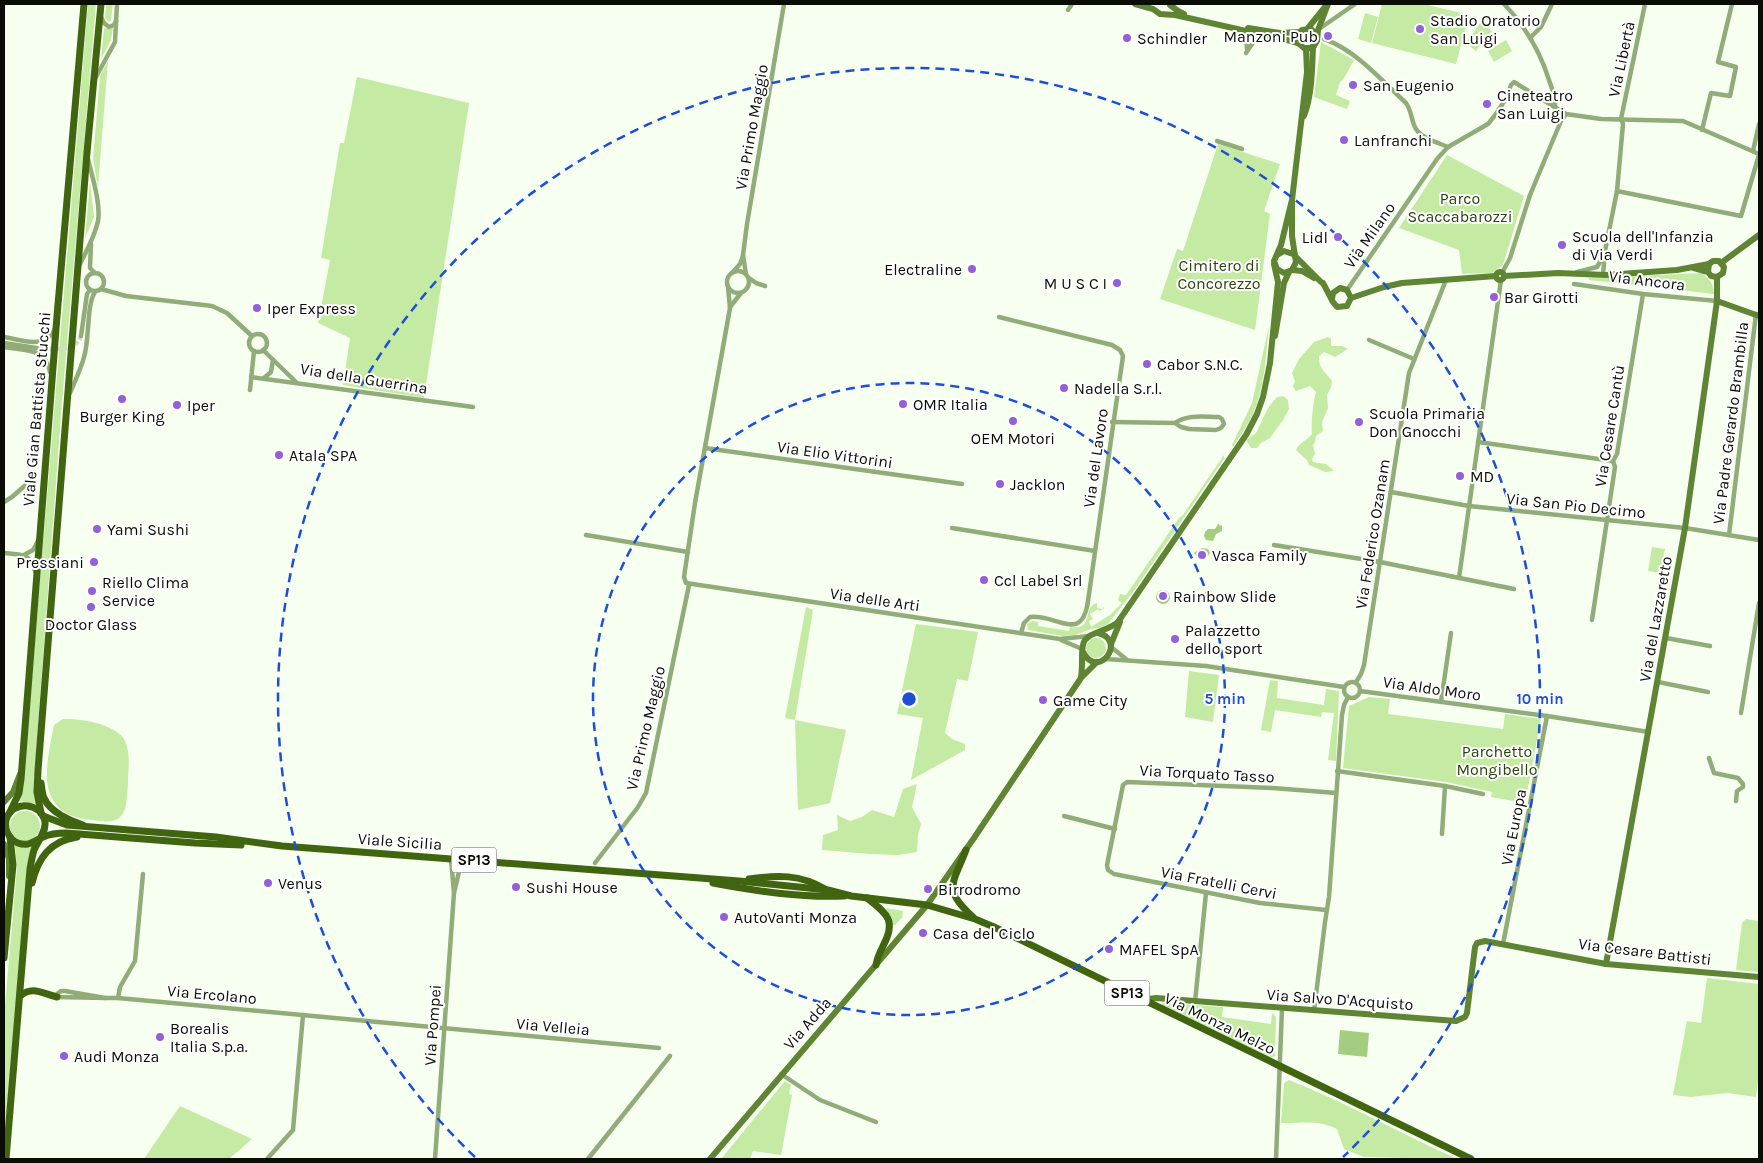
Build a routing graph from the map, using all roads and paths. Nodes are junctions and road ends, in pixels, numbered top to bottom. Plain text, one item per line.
1 (84, 4) edge
2 (101, 4) edge
3 (117, 4) edge
4 (784, 4) edge
5 (1068, 4) edge
6 (1072, 4) edge
7 (1135, 4) edge
8 (1170, 4) edge
9 (1328, 4) edge
10 (1356, 4) edge
11 (1504, 4) edge
12 (1552, 4) edge
13 (1645, 4) edge
14 (1732, 4) edge
15 (1157, 10) edge
16 (100, 14) junction
17 (116, 20) junction
18 (1308, 28) junction
19 (1246, 32) junction
20 (1298, 32) junction
21 (1317, 33) junction
22 (1270, 37) junction
23 (1530, 38) junction
24 (1324, 39) dead end
25 (1298, 43) junction
26 (1313, 47) junction
27 (1306, 49) junction
28 (94, 81) junction
29 (1555, 106) junction
30 (1566, 114) junction
31 (1621, 119) junction
32 (1302, 120) junction
33 (1759, 124) edge
34 (1702, 130) junction
35 (1217, 141) dead end
36 (1448, 147) junction
37 (1242, 149) dead end
38 (1753, 151) junction
39 (87, 152) junction
40 (1759, 154) edge
41 (1617, 191) junction
42 (1292, 200) junction
43 (1759, 235) edge
44 (91, 242) junction
45 (1605, 251) junction
46 (743, 254) junction
47 (1276, 255) junction
48 (1294, 256) junction
49 (1721, 263) junction
50 (1274, 264) junction
51 (1709, 264) junction
52 (1693, 268) junction
53 (78, 270) junction
54 (1290, 271) junction
55 (733, 272) junction
56 (1708, 272) junction
57 (94, 273) junction
58 (1565, 274) junction
59 (747, 276) junction
60 (1501, 276) junction
61 (1603, 276) junction
62 (1717, 277) junction
63 (1446, 280) junction
64 (104, 281) junction
65 (1322, 283) junction
66 (1574, 284) dead end
67 (728, 287) junction
68 (101, 289) junction
69 (747, 289) junction
70 (1338, 289) junction
71 (1347, 290) junction
72 (92, 291) junction
73 (115, 292) junction
74 (742, 292) junction
75 (1643, 294) junction
76 (1351, 298) junction
77 (1332, 299) junction
78 (1717, 301) junction
79 (730, 308) junction
80 (1758, 315) edge
81 (999, 317) dead end
82 (57, 323) junction
83 (82, 336) dead end
84 (252, 336) junction
85 (4, 337) edge
86 (1369, 340) dead end
87 (4, 342) edge
88 (4, 347) edge
89 (43, 349) tunnel mouth
90 (263, 350) junction
91 (254, 351) junction
92 (1270, 356) junction
93 (1414, 359) junction
94 (273, 360) junction
95 (251, 377) junction
96 (262, 378) junction
97 (52, 380) junction
98 (296, 382) junction
99 (250, 390) dead end
100 (68, 399) junction
101 (473, 408) dead end
102 (1112, 422) junction
103 (1176, 423) junction
104 (1478, 442) junction
105 (705, 448) junction
106 (1613, 461) junction
107 (29, 482) dead end
108 (962, 484) dead end
109 (1391, 492) junction
110 (4, 502) edge
111 (1469, 506) junction
112 (1607, 521) junction
113 (952, 528) dead end
114 (1685, 528) junction
115 (586, 534) dead end
116 (1729, 535) junction
117 (40, 539) junction
118 (1759, 540) edge
119 (1274, 545) dead end
120 (1095, 551) junction
121 (688, 552) junction
122 (4, 553) edge
123 (24, 555) junction
124 (1380, 562) junction
125 (37, 574) junction
126 (1459, 578) junction
127 (688, 584) junction
128 (1514, 589) dead end
129 (1133, 601) junction
130 (1759, 604) edge
131 (1592, 620) dead end
132 (1097, 633) junction
133 (1451, 633) dead end
134 (1021, 634) junction
135 (1089, 636) junction
136 (1666, 638) junction
137 (1060, 639) junction
138 (1111, 646) junction
139 (1710, 646) dead end
140 (1083, 651) junction
141 (1106, 659) junction
142 (1126, 659) junction
143 (1097, 662) junction
144 (1081, 678) junction
145 (1356, 682) junction
146 (1658, 682) junction
147 (1344, 687) junction
148 (1360, 691) junction
149 (1708, 692) dead end
150 (1348, 697) junction
151 (1441, 702) junction
152 (1741, 713) dead end
153 (1546, 716) junction
154 (1649, 732) junction
155 (1709, 758) dead end
156 (22, 768) junction
157 (38, 770) junction
158 (1337, 771) junction
159 (1445, 786) junction
160 (1336, 793) junction
161 (1483, 794) dead end
162 (1736, 801) dead end
163 (4, 802) edge
164 (9, 812) edge
165 (42, 814) junction
166 (1064, 816) dead end
167 (95, 828) junction
168 (1115, 830) junction
169 (1442, 834) dead end
170 (7, 835) edge
171 (110, 837) junction
172 (39, 839) junction
173 (4, 844) edge
174 (267, 845) junction
175 (966, 850) junction
176 (451, 859) junction
177 (462, 859) junction
178 (595, 863) dead end
179 (1108, 870) joint
180 (143, 874) dead end
181 (788, 876) junction
182 (681, 877) junction
183 (739, 881) junction
184 (778, 885) junction
185 (796, 886) junction
186 (828, 890) junction
187 (454, 893) junction
188 (785, 893) junction
189 (1206, 893) junction
190 (851, 896) junction
191 (866, 898) junction
192 (28, 900) junction
193 (10, 901) junction
194 (927, 905) junction
195 (1326, 910) junction
196 (975, 919) junction
197 (1503, 944) junction
198 (1474, 950) joint
199 (4, 958) edge
200 (1606, 964) junction
201 (876, 965) junction
202 (1759, 977) edge
203 (20, 996) junction
204 (57, 997) joint
205 (118, 998) junction
206 (1144, 1001) junction
207 (1195, 1002) junction
208 (1282, 1009) junction
209 (1314, 1011) junction
210 (303, 1015) junction
211 (444, 1028) junction
212 (659, 1048) dead end
213 (670, 1056) dead end
214 (1279, 1067) junction
215 (781, 1074) junction
216 (876, 1122) dead end
217 (6, 1159) edge
218 (267, 1159) edge
219 (435, 1159) edge
220 (588, 1159) edge
221 (710, 1159) edge
222 (1276, 1159) edge
223 (1284, 1159) edge
224 (1471, 1159) edge

1 - 82 main road, Viale Gian Battista Stucchi
2 - 16 main road, Viale Gian Battista Stucchi
3 - 17 street
4 - 46 street, Via Primo Maggio
5 - 6 street
7 - 15 street
8 - 15 street
8 - 20 street
9 - 18 street
9 - 21 street
10 - 21 street
11 - 23 street
12 - 23 street
13 - 31 street, Via Libertà
14 - 34 street
15 - 19 street
16 - 17 street
16 - 28 main road, Viale Gian Battista Stucchi
17 - 28 street
18 - 20 street
18 - 21 street
19 - 22 street
19 - 22 street
20 - 25 street
21 - 26 street
22 - 25 street
23 - 29 street
24 - 36 street
25 - 27 street
26 - 27 street
26 - 32 street
27 - 32 street
28 - 39 main road, Viale Gian Battista Stucchi
29 - 30 street
29 - 36 street
30 - 31 street
30 - 60 street
31 - 34 street
31 - 41 street, Via Libertà
32 - 42 street
33 - 38 street
34 - 38 street
35 - 37 street
36 - 71 street, Via Milano
38 - 40 street
39 - 44 street
39 - 53 main road, Viale Gian Battista Stucchi
40 - 41 street
41 - 45 street, Via Libertà
42 - 47 street
42 - 48 street
43 - 49 street
44 - 53 street
44 - 57 street
45 - 58 street
45 - 61 street, Via Libertà
46 - 55 street, Via Primo Maggio
46 - 59 street, Via Primo Maggio
47 - 48 street
47 - 50 street
48 - 54 street
48 - 65 street
49 - 51 street
49 - 62 street
50 - 54 street
50 - 92 street
51 - 52 street
51 - 56 street
52 - 56 street
52 - 61 street
53 - 100 main road, Viale Gian Battista Stucchi
54 - 65 street, Via Milano
54 - 92 street
55 - 59 street
55 - 67 street, Via Primo Maggio
56 - 62 street
57 - 64 street
57 - 72 street
58 - 60 street
58 - 61 street
59 - 69 street, Via Primo Maggio
59 - 69 street
60 - 63 street
60 - 104 street
62 - 78 street, Via del Lazzaretto
63 - 76 street
63 - 93 street, Via Federico Ozanam
64 - 68 street
64 - 73 street
65 - 70 street, Via Milano
65 - 77 street
66 - 75 street, Via Ancora
67 - 74 street
67 - 79 street, Via Primo Maggio
68 - 72 street
68 - 73 street, Via della Guerrina
69 - 74 street, Via Primo Maggio
70 - 71 street
70 - 77 street
71 - 76 street
72 - 83 street
72 - 100 street
73 - 84 street, Via della Guerrina
74 - 79 street, Via Primo Maggio
75 - 78 street, Via Ancora
75 - 106 street, Via Cesare Cantù
76 - 77 street
78 - 80 street
78 - 114 street, Via del Lazzaretto
79 - 105 street, Via Primo Maggio
80 - 116 street, Via Padre Gerardo Brambilla
81 - 102 street, Via del Lavoro
82 - 85 street
82 - 97 main road, Viale Gian Battista Stucchi
84 - 90 street, Via della Guerrina
84 - 91 street
86 - 93 street
87 - 89 street
88 - 97 street
90 - 91 street
90 - 94 street, Via della Guerrina
91 - 95 street
92 - 129 street
93 - 109 street, Via Federico Ozanam
94 - 96 street
94 - 98 street, Via della Guerrina
95 - 96 street
95 - 99 street
96 - 98 street
97 - 117 main road, Viale Gian Battista Stucchi
98 - 101 street, Via della Guerrina
100 - 157 main road, Viale Gian Battista Stucchi
102 - 103 street
102 - 120 street, Via del Lavoro
103 - 103 street
104 - 106 street
104 - 111 street
105 - 108 street, Via Elio Vittorini
105 - 121 street, Via Primo Maggio
106 - 112 street, Via Cesare Cantù
107 - 110 street
109 - 111 street, Via San Pio Decimo
109 - 124 street, Via Federico Ozanam
111 - 112 street, Via San Pio Decimo
111 - 126 street
112 - 114 street, Via San Pio Decimo
112 - 131 street, Via Cesare Cantù
113 - 120 street
114 - 116 street, Via San Pio Decimo
114 - 136 street, Via del Lazzaretto
115 - 121 street
116 - 118 street, Via San Pio Decimo
117 - 123 street
117 - 125 main road, Viale Gian Battista Stucchi
119 - 124 street
120 - 134 street, Via del Lavoro
121 - 127 street, Via Primo Maggio
122 - 123 street
123 - 125 street
124 - 126 street
124 - 145 street, Via Federico Ozanam
125 - 156 main road, Viale Gian Battista Stucchi
126 - 128 street
127 - 134 street, Via delle Arti
127 - 178 street, Via Primo Maggio
129 - 132 street
129 - 138 street
130 - 152 street
132 - 135 street
132 - 138 street
133 - 151 street
134 - 137 street, Via delle Arti
135 - 137 street, Via delle Arti
135 - 140 street
136 - 139 street
136 - 146 street, Via del Lazzaretto
137 - 140 street, Via delle Arti
138 - 141 street
138 - 142 street
140 - 143 street
140 - 144 street
141 - 142 street
141 - 143 street
142 - 147 street
143 - 144 street, Via Adda
144 - 175 street, Via Adda
145 - 147 street
145 - 148 street
146 - 149 street
146 - 154 street, Via del Lazzaretto
147 - 150 street
148 - 150 street
148 - 151 street, Via Aldo Moro
150 - 158 street
151 - 153 street, Via Aldo Moro
153 - 154 street, Via Aldo Moro
153 - 197 street, Via Europa
154 - 200 street, Via del Lazzaretto
155 - 162 street
156 - 163 street
156 - 164 main road, Viale Gian Battista Stucchi
157 - 165 main road, Viale Gian Battista Stucchi
157 - 167 main road
158 - 159 street
158 - 160 street
159 - 161 street
159 - 169 street
160 - 168 street, Via Torquato Tasso
160 - 195 street
164 - 165 main road
164 - 170 main road, Viale Gian Battista Stucchi
165 - 167 main road, Viale Sicilia
165 - 172 main road, Viale Gian Battista Stucchi
166 - 168 street
167 - 174 main road, Viale Sicilia
168 - 179 street, Via Torquato Tasso
170 - 172 main road
170 - 193 main road, Viale Gian Battista Stucchi
171 - 172 main road, Viale Sicilia
171 - 174 main road, Viale Sicilia
171 - 192 main road
172 - 192 main road, Viale Gian Battista Stucchi
173 - 193 street
174 - 176 main road, Viale Sicilia / SP13
175 - 194 street, Via Adda
175 - 196 main road
176 - 177 main road, Viale Sicilia / SP13
176 - 187 street, Via Pompei
177 - 182 main road, Viale Sicilia / SP13
177 - 187 street, Via Pompei
179 - 189 street, Via Fratelli Cervi
180 - 205 street
181 - 183 main road
181 - 184 main road
181 - 185 main road
181 - 186 main road
182 - 183 main road, Viale Sicilia / SP13
182 - 188 main road, Viale Sicilia / SP13
183 - 184 main road, Viale Sicilia / SP13
184 - 185 main road, Viale Sicilia / SP13
184 - 188 main road
185 - 186 main road, Viale Sicilia / SP13
185 - 188 main road
186 - 190 main road, Viale Sicilia / SP13
187 - 211 street, Via Pompei
188 - 190 main road, Viale Sicilia / SP13
189 - 195 street, Via Fratelli Cervi
189 - 207 street
190 - 191 main road, Viale Sicilia / SP13
191 - 194 main road, Viale Sicilia / SP13
191 - 201 main road
192 - 203 main road, Viale Gian Battista Stucchi
193 - 199 main road, Viale Gian Battista Stucchi
194 - 196 main road, Via Monza Melzo / SP13
194 - 201 street, Via Adda
195 - 209 street
196 - 206 main road, Via Monza Melzo / SP13
197 - 198 street, Via Cesare Battisti
197 - 200 street, Via Cesare Battisti
198 - 209 street, Via Salvo D'Acquisto
200 - 202 street, Via Cesare Battisti
201 - 215 street, Via Adda
203 - 204 main road
203 - 217 main road, Viale Gian Battista Stucchi
204 - 205 street, Via Ercolano
205 - 210 street, Via Ercolano
206 - 207 street, Via Salvo D'Acquisto
206 - 214 main road, Via Monza Melzo / SP13
207 - 208 street, Via Salvo D'Acquisto
208 - 209 street, Via Salvo D'Acquisto
208 - 214 street
210 - 211 street, Via Ercolano
210 - 218 street
211 - 212 street, Via Velleia
211 - 219 street, Via Pompei
213 - 220 street
214 - 222 street
214 - 224 main road, Via Monza Melzo / SP13
215 - 216 street
215 - 221 street, Via Adda
222 - 223 street

